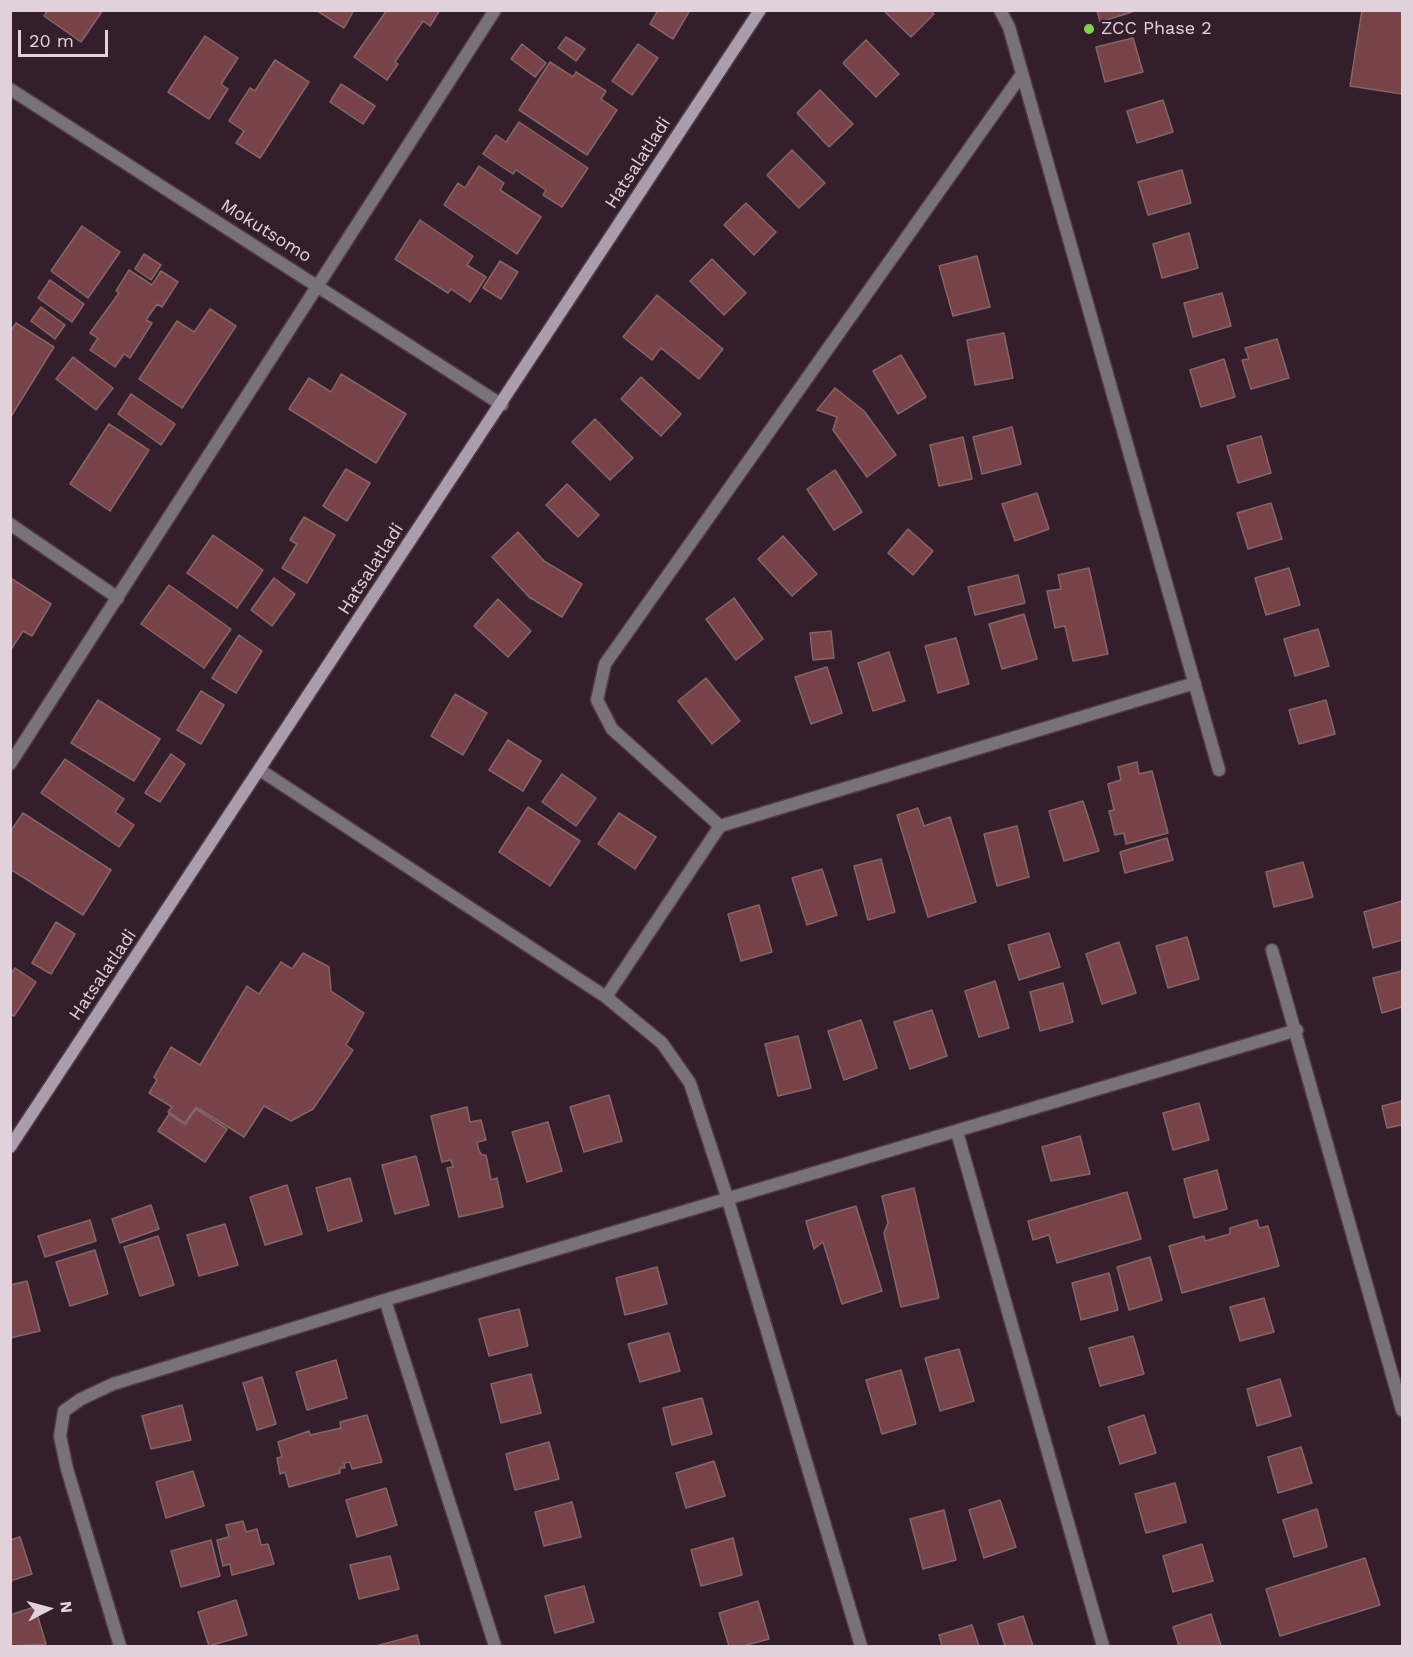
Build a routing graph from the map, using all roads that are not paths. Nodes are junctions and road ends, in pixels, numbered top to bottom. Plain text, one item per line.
1 (495, 10) edge
2 (760, 10) edge
3 (1000, 10) edge
4 (1022, 74) junction
5 (10, 89) edge
6 (317, 284) junction
7 (502, 405) junction
8 (10, 524) edge
9 (118, 598) junction
10 (1195, 683) junction
11 (10, 764) edge
12 (260, 770) junction
13 (1219, 770) dead end
14 (720, 826) junction
15 (1272, 950) dead end
16 (606, 997) junction
17 (1297, 1030) junction
18 (957, 1132) junction
19 (10, 1147) edge
20 (728, 1200) junction
21 (385, 1300) junction
22 (1402, 1410) edge
23 (120, 1647) edge
24 (495, 1647) edge
25 (861, 1647) edge
26 (1102, 1647) edge

1 - 6 street
2 - 7 street, Hatsalatladi
3 - 4 street
4 - 10 street
4 - 14 street
5 - 6 street, Mokutsomo
6 - 7 street, Mokutsomo
6 - 9 street
7 - 12 street, Hatsalatladi
8 - 9 street
9 - 11 street
10 - 13 street
10 - 14 street
12 - 16 street
12 - 19 street, Hatsalatladi
14 - 16 street
15 - 17 street
16 - 20 street
17 - 18 street
17 - 22 street
18 - 20 street
18 - 26 street
20 - 21 street
20 - 25 street
21 - 23 street
21 - 24 street

